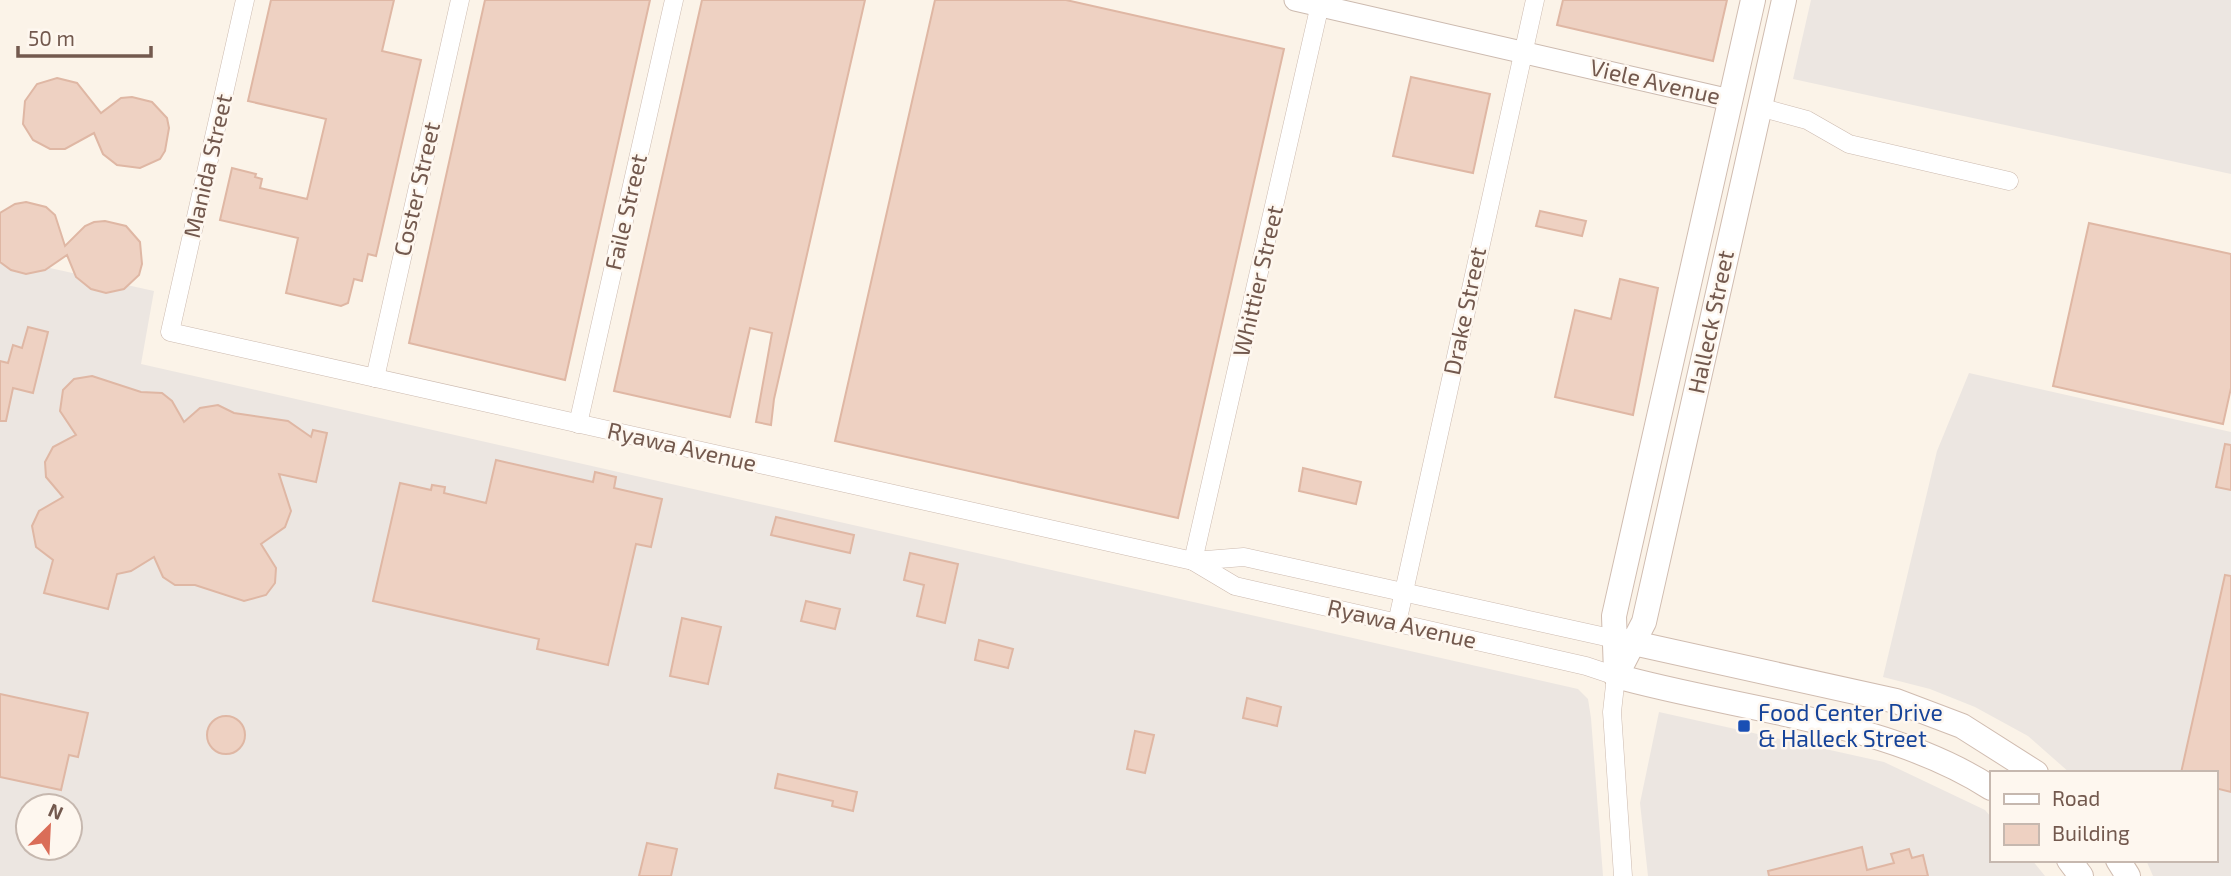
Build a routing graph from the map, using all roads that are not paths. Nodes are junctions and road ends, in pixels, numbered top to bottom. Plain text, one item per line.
1 (245, 0) edge
2 (460, 0) edge
3 (674, 0) edge
4 (1295, 0) edge
5 (1535, 0) edge
6 (1753, 0) edge
7 (1784, 0) edge
8 (1321, 3) edge
9 (1523, 51) junction
10 (1730, 100) junction
11 (1759, 107) junction
12 (2009, 181) dead end
13 (170, 332) joint
14 (375, 378) junction
15 (578, 424) junction
16 (1194, 561) junction
17 (1403, 594) junction
18 (1397, 623) junction
19 (1624, 641) junction
20 (1616, 676) junction
21 (2033, 771) edge
22 (1990, 788) edge
23 (1623, 876) edge

1 - 13 street, Manida Street
2 - 14 street, Coster Street
3 - 15 street, Faile Street
4 - 8 street, Viele Avenue
5 - 9 street, Drake Street
6 - 10 main road, Halleck Street
7 - 11 main road, Halleck Street
8 - 9 street, Viele Avenue
8 - 16 street, Whittier Street
9 - 10 street, Viele Avenue
9 - 17 street, Drake Street
10 - 11 main road, Viele Avenue
10 - 19 main road, Halleck Street
11 - 12 street, Viele Avenue
11 - 19 main road, Halleck Street
13 - 14 street, Ryawa Avenue
14 - 15 street, Ryawa Avenue
15 - 16 street, Ryawa Avenue
16 - 17 street, Ryawa Avenue
16 - 18 street, Ryawa Avenue
17 - 18 street, Drake Street
17 - 19 street, Ryawa Avenue
18 - 20 street, Ryawa Avenue
19 - 20 main road
19 - 21 main road
20 - 22 main road
20 - 23 street

